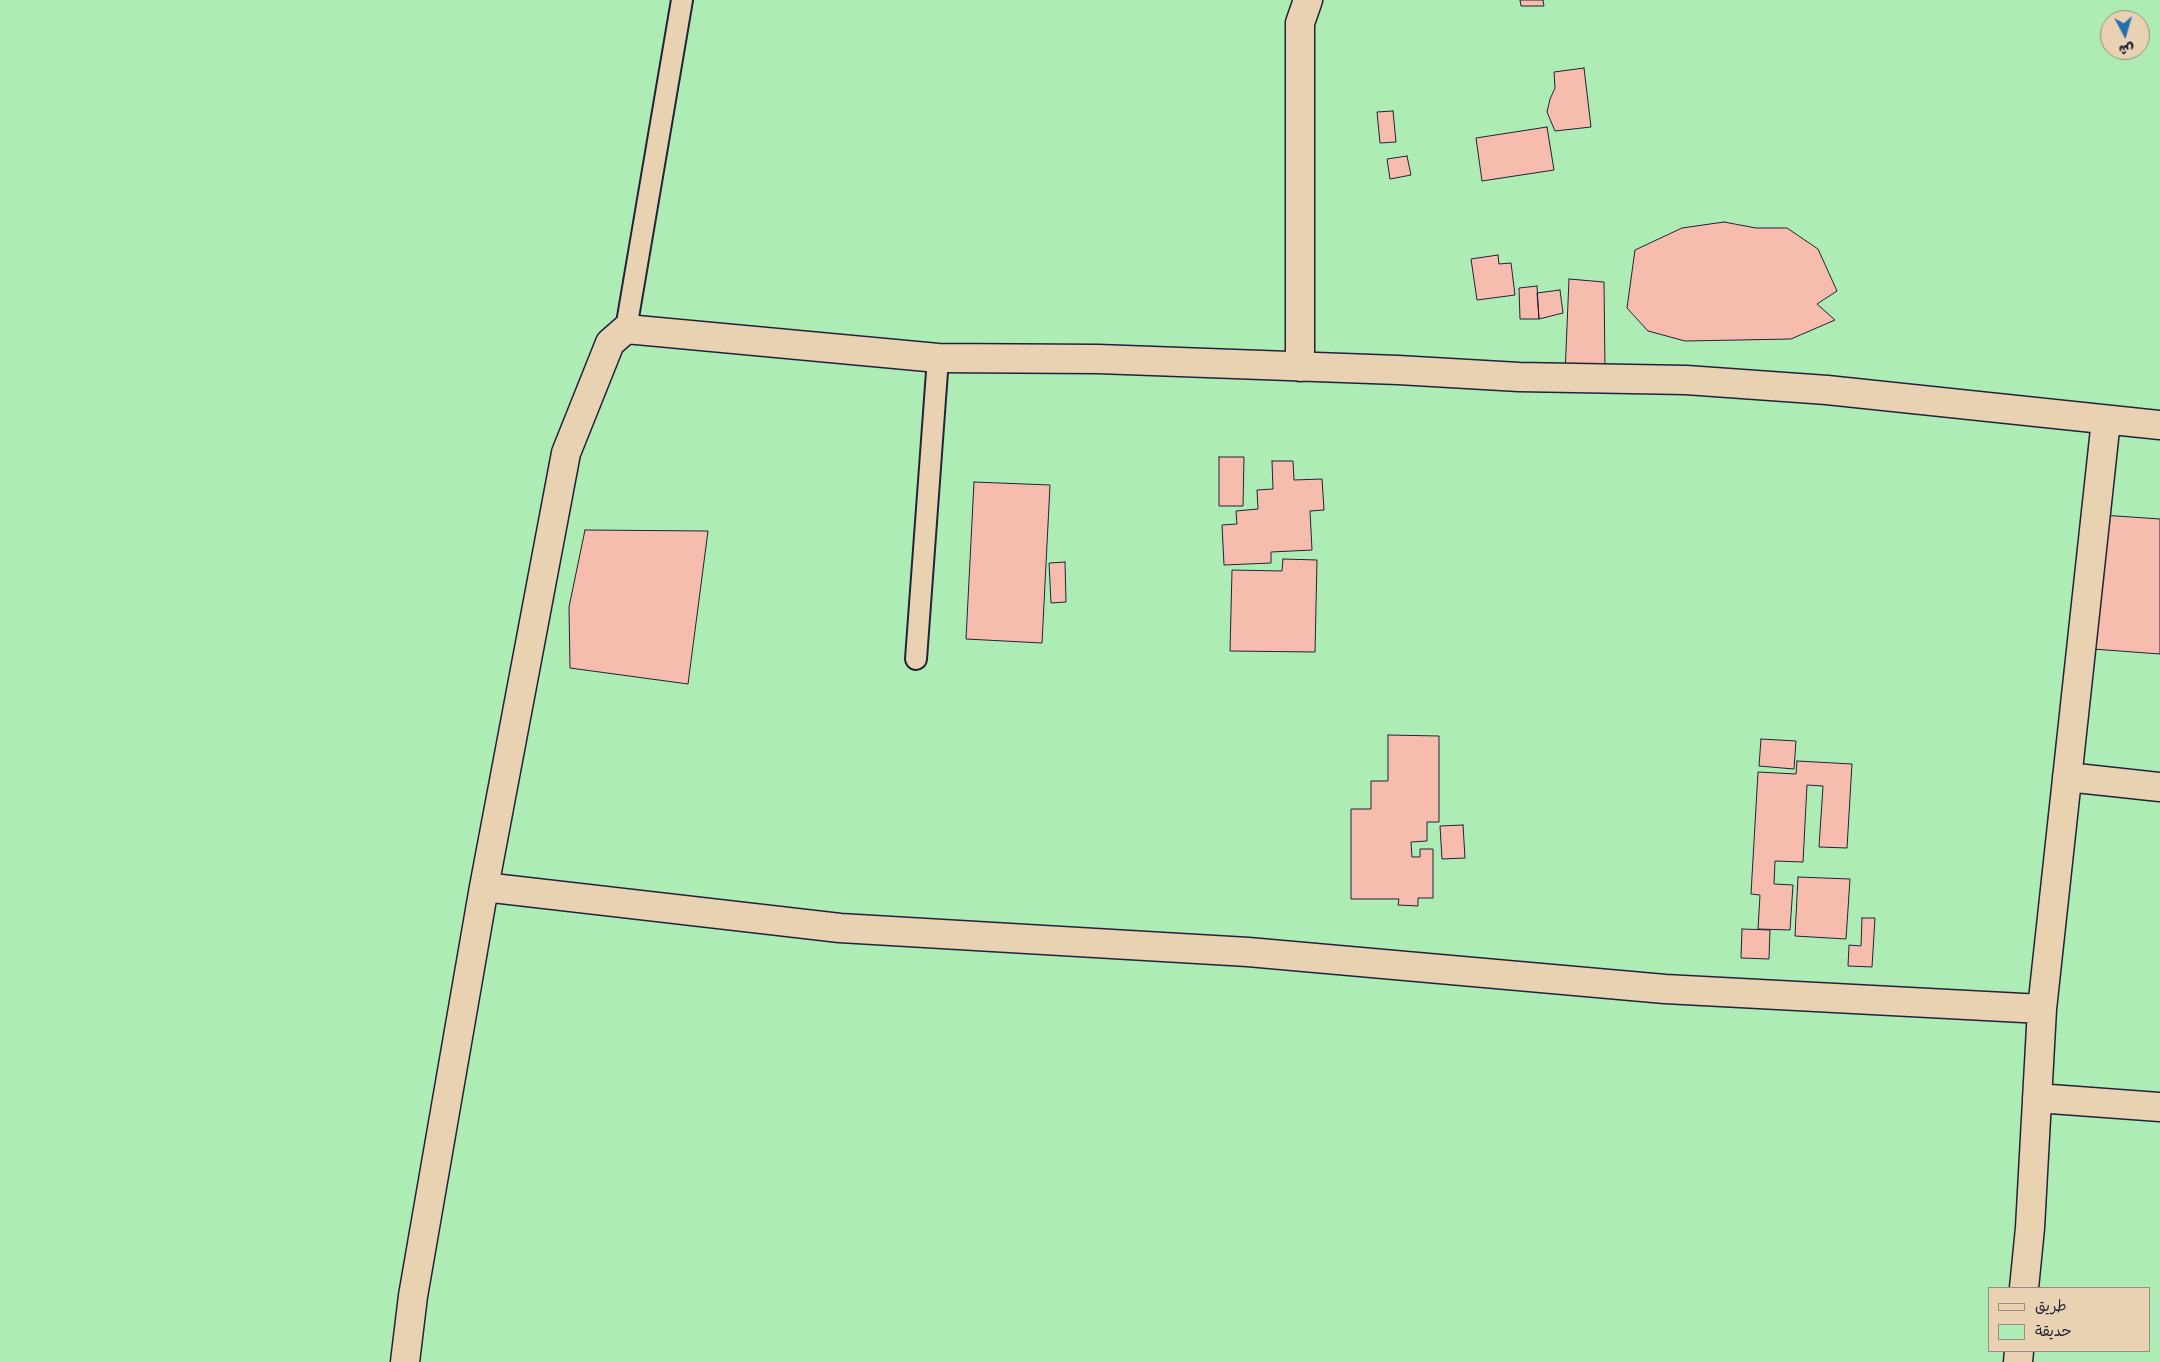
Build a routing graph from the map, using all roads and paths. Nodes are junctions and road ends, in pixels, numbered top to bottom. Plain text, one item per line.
1 (682, 0) edge
2 (1308, 0) edge
3 (626, 329) junction
4 (938, 358) junction
5 (1300, 367) junction
6 (2106, 420) junction
7 (2160, 425) edge
8 (916, 659) dead end
9 (2067, 777) junction
10 (2160, 787) edge
11 (484, 887) junction
12 (2042, 1009) junction
13 (2037, 1098) junction
14 (2160, 1107) edge
15 (2024, 1287) edge
16 (406, 1362) edge

1 - 3 lane
2 - 5 street
3 - 4 street
3 - 11 street
4 - 5 street
4 - 8 lane
5 - 6 street
6 - 7 street
6 - 9 street
9 - 10 street
9 - 12 street
11 - 12 street
11 - 16 street
12 - 13 street
13 - 14 street
13 - 15 street

